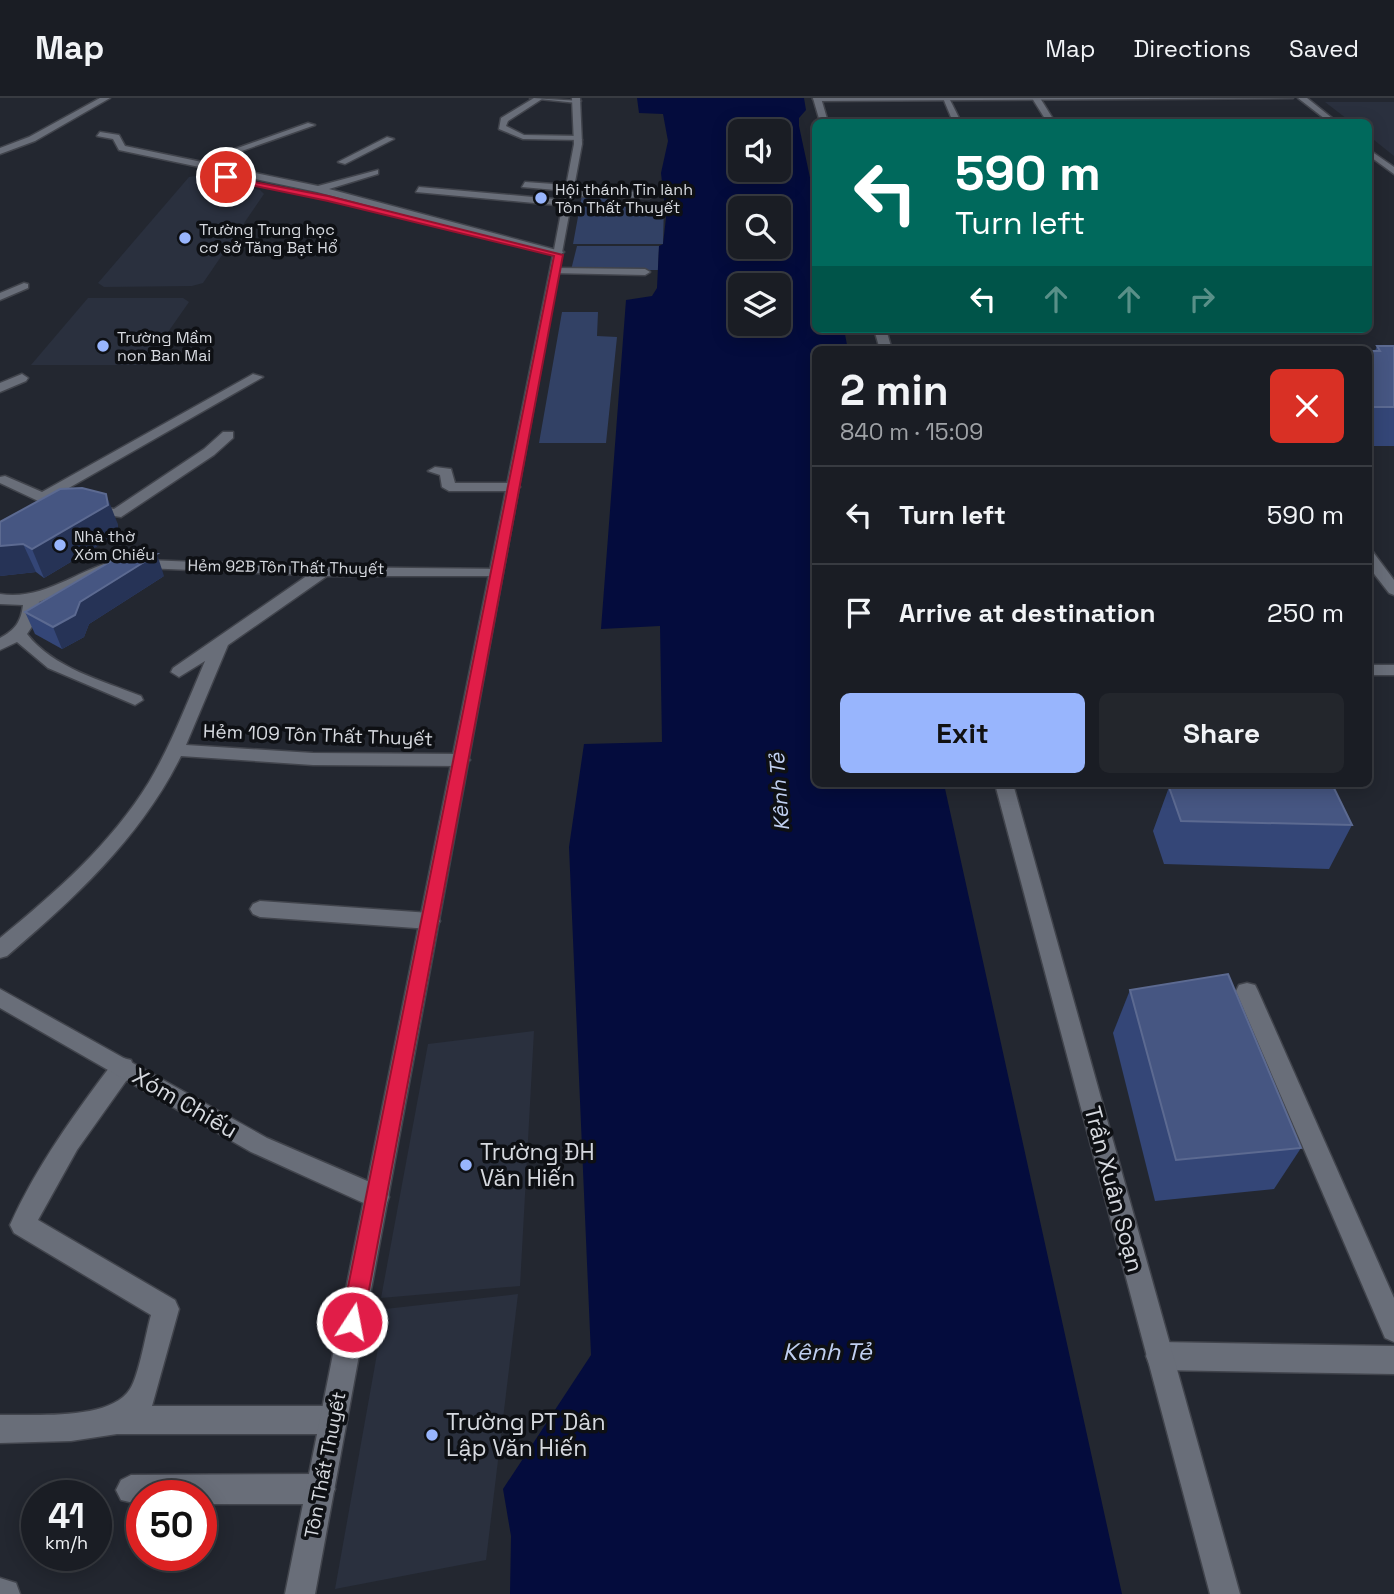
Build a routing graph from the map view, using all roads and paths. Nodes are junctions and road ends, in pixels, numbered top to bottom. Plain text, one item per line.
1 (106, 98) edge
2 (536, 98) edge
3 (817, 98) edge
4 (1036, 98) edge
5 (1205, 98) edge
6 (1289, 98) edge
7 (1302, 98) edge
8 (577, 99) edge
9 (946, 99) edge
10 (823, 119) edge
11 (956, 119) edge
12 (1049, 119) edge
13 (1329, 119) edge
14 (311, 125) dead end
15 (100, 134) dead end
16 (576, 134) junction
17 (390, 139) dead end
18 (540, 144) dead end
19 (0, 151) edge
20 (1372, 154) edge
21 (216, 157) dead end
22 (342, 162) dead end
23 (1394, 171) edge
24 (201, 172) dead end
25 (375, 172) dead end
26 (526, 185) dead end
27 (318, 189) junction
28 (419, 190) dead end
29 (567, 194) junction
30 (649, 195) dead end
31 (558, 259) junction
32 (645, 272) dead end
33 (24, 286) dead end
34 (0, 297) edge
35 (257, 377) dead end
36 (22, 378) dead end
37 (0, 388) edge
38 (228, 435) dead end
39 (435, 471) dead end
40 (5, 480) dead end
41 (513, 487) junction
42 (48, 504) junction
43 (1372, 560) edge
44 (324, 571) junction
45 (497, 572) junction
46 (1394, 590) edge
47 (0, 599) edge
48 (31, 602) junction
49 (19, 634) junction
50 (0, 645) edge
51 (220, 646) junction
52 (1372, 670) edge
53 (1394, 670) edge
54 (178, 672) dead end
55 (135, 700) dead end
56 (173, 750) junction
57 (461, 760) junction
58 (1005, 787) edge
59 (260, 909) dead end
60 (430, 921) junction
61 (0, 950) edge
62 (1247, 991) dead end
63 (0, 998) edge
64 (123, 1068) junction
65 (377, 1197) junction
66 (1394, 1329) edge
67 (1160, 1356) junction
68 (1394, 1360) edge
69 (117, 1420) junction
70 (333, 1420) junction
71 (0, 1429) edge
72 (320, 1489) junction
73 (217, 1490) edge
74 (0, 1592) edge
75 (5, 1594) edge
76 (299, 1594) edge
77 (1225, 1594) edge

1 - 19 street
2 - 8 street
2 - 16 street
3 - 9 street
3 - 10 street
4 - 5 street
4 - 9 street
4 - 12 street
5 - 6 street
7 - 13 street
8 - 16 street, Tôn Thất Thuyết
9 - 11 street
14 - 21 street
15 - 27 street
16 - 18 street
16 - 29 street, Tôn Thất Thuyết
17 - 22 street
20 - 23 street
24 - 31 street
25 - 27 street
26 - 29 street
27 - 31 street
28 - 29 street
29 - 30 street
29 - 31 street, Tôn Thất Thuyết
31 - 32 street
31 - 41 street, Tôn Thất Thuyết
33 - 34 street
35 - 42 street
36 - 37 street
38 - 42 street
39 - 41 street
40 - 42 street
41 - 45 street, Tôn Thất Thuyết
43 - 46 street
44 - 45 street, Hẻm 92B Tôn Thất Thuyết
44 - 48 street, Hẻm 92B Tôn Thất Thuyết
44 - 51 street
45 - 57 street, Tôn Thất Thuyết
47 - 48 street
48 - 49 street
49 - 50 street
49 - 55 street
51 - 54 street
51 - 56 street
52 - 53 street
56 - 57 street, Hẻm 109 Tôn Thất Thuyết
56 - 61 street
57 - 60 street, Tôn Thất Thuyết
58 - 67 street, Trần Xuân Soạn
59 - 60 street
60 - 65 street, Tôn Thất Thuyết
62 - 66 street
63 - 64 street, Xóm Chiếu
64 - 65 street, Xóm Chiếu
64 - 69 street
65 - 70 street, Tôn Thất Thuyết
67 - 68 street
67 - 77 street, Trần Xuân Soạn
69 - 70 street
69 - 71 street
70 - 72 street, Tôn Thất Thuyết
72 - 73 street
72 - 76 street, Tôn Thất Thuyết
74 - 75 street

